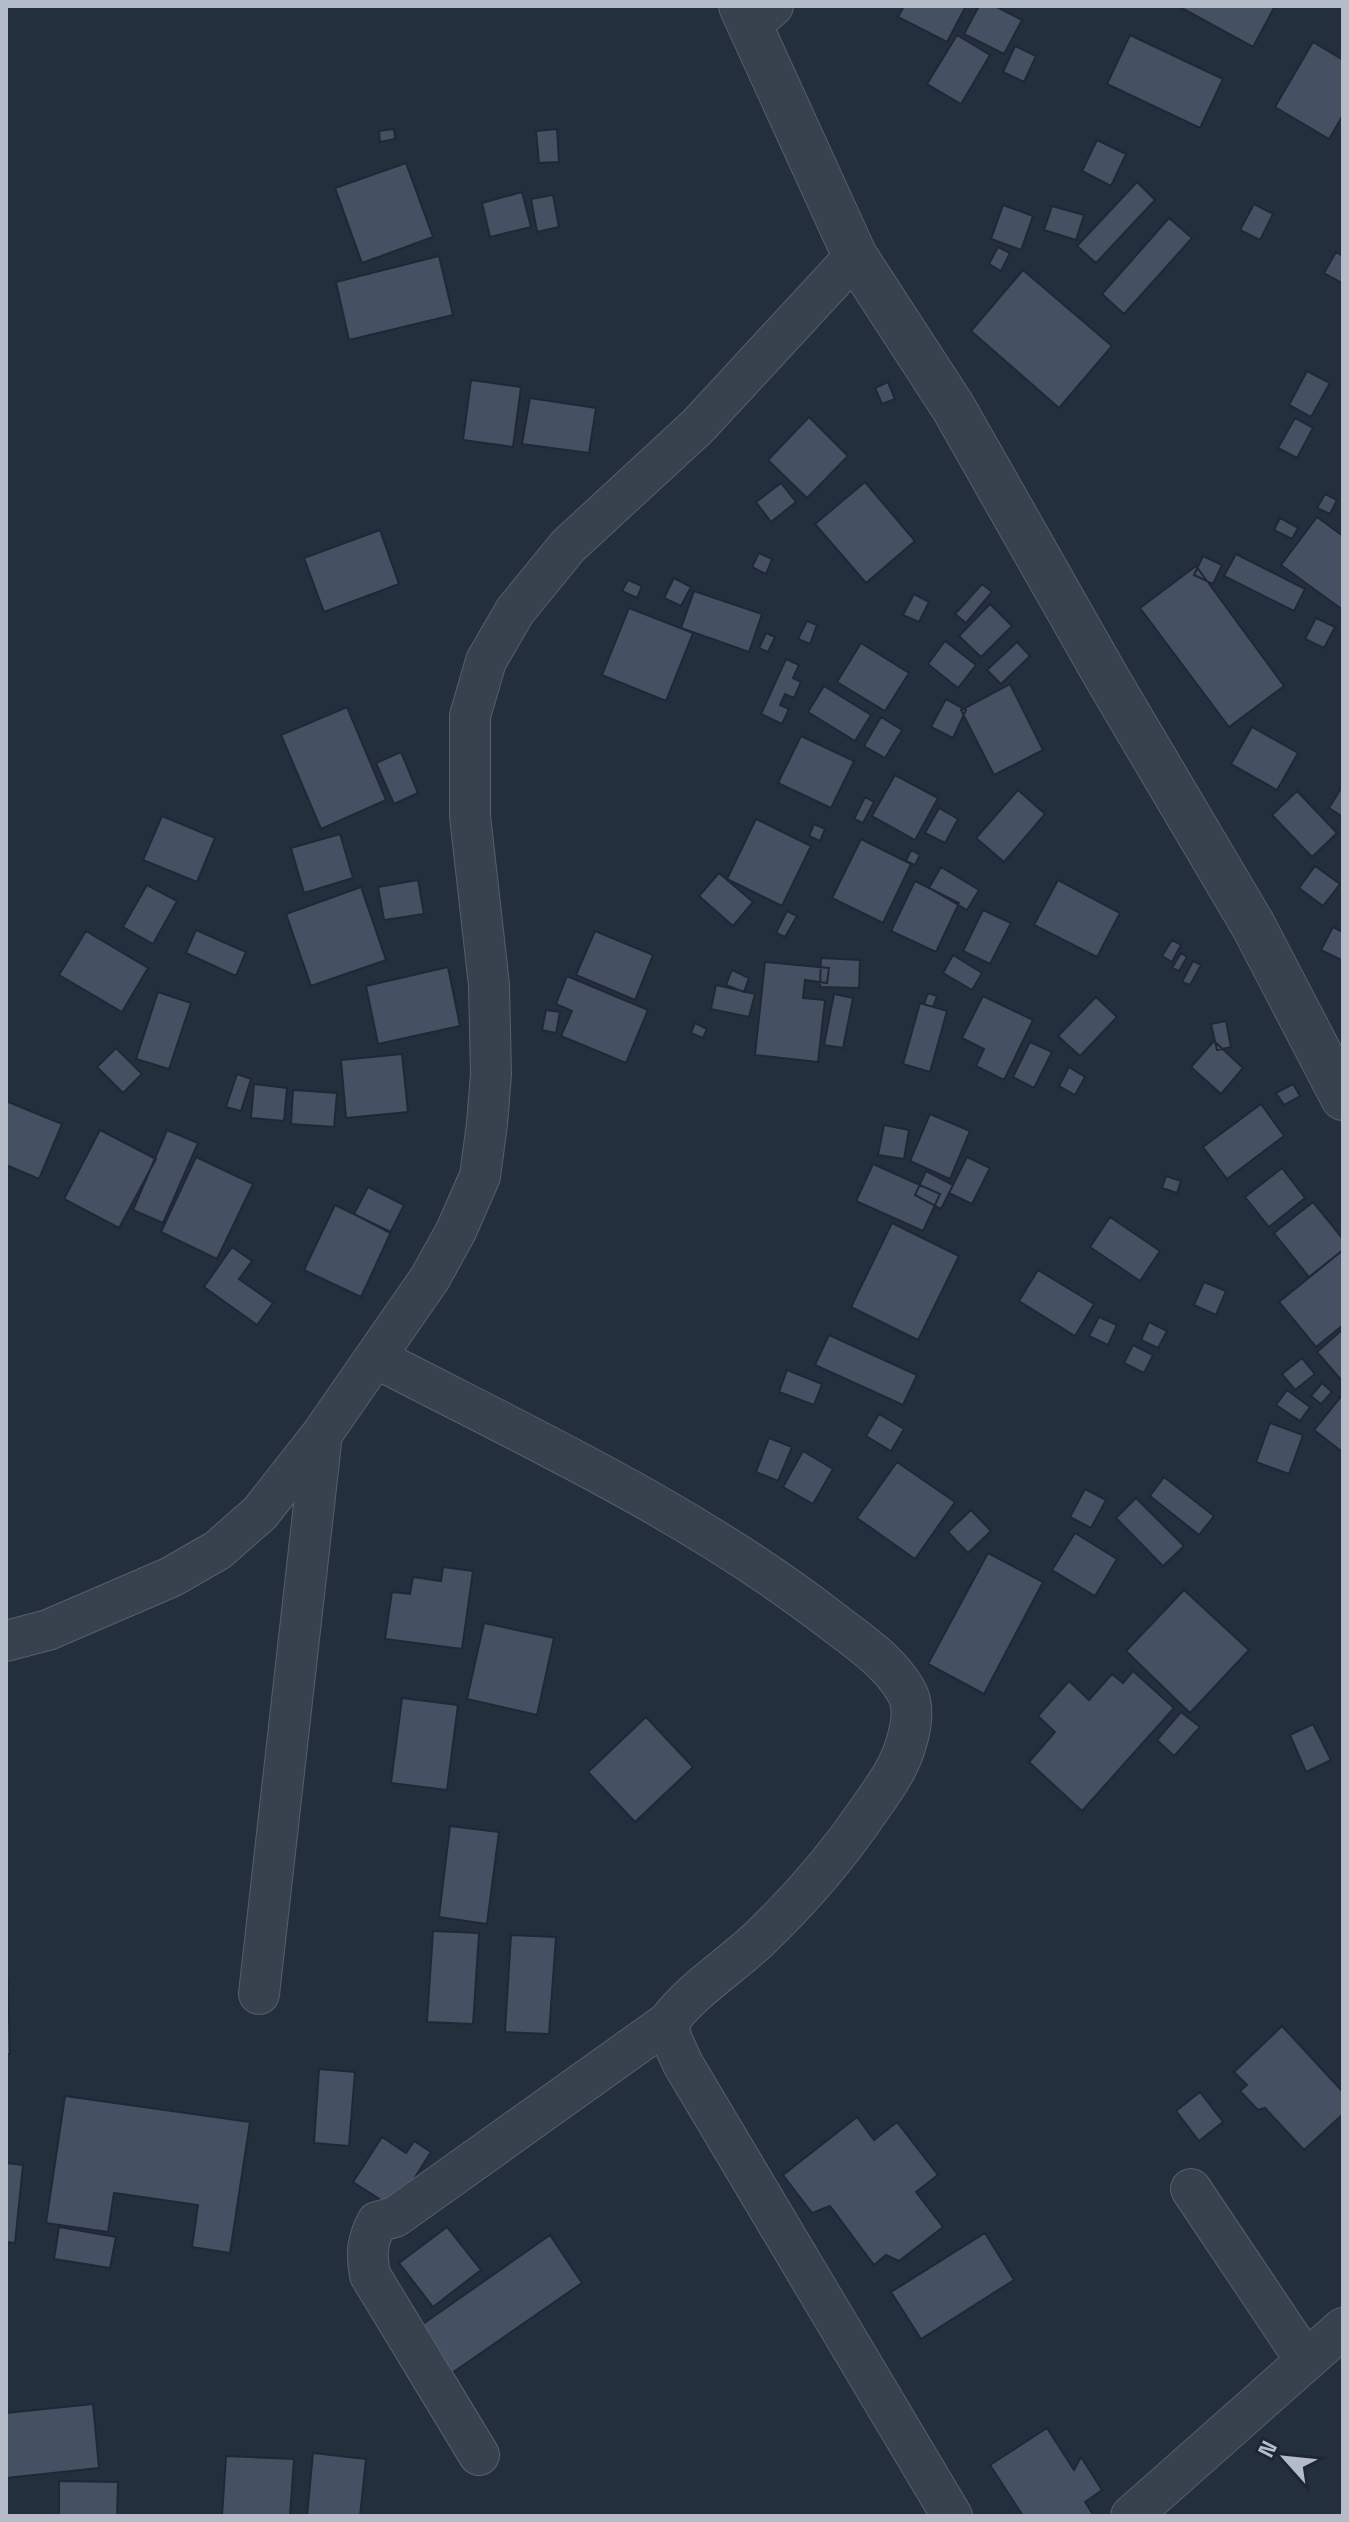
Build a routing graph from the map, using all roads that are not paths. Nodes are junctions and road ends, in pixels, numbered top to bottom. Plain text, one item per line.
1 (755, 13) edge
2 (855, 256) junction
3 (1343, 1098) edge
4 (376, 1358) junction
5 (322, 1434) junction
6 (6, 1641) edge
7 (259, 1994) dead end
8 (668, 2022) junction
9 (1191, 2189) dead end
10 (1343, 2328) edge
11 (1306, 2361) junction
12 (479, 2455) dead end
13 (952, 2516) edge
14 (1131, 2516) edge

1 - 2 street
2 - 3 street
2 - 4 street
4 - 5 street
4 - 8 street
5 - 6 street
5 - 7 street
8 - 12 street
8 - 13 street
9 - 11 street
10 - 11 street
11 - 14 street

